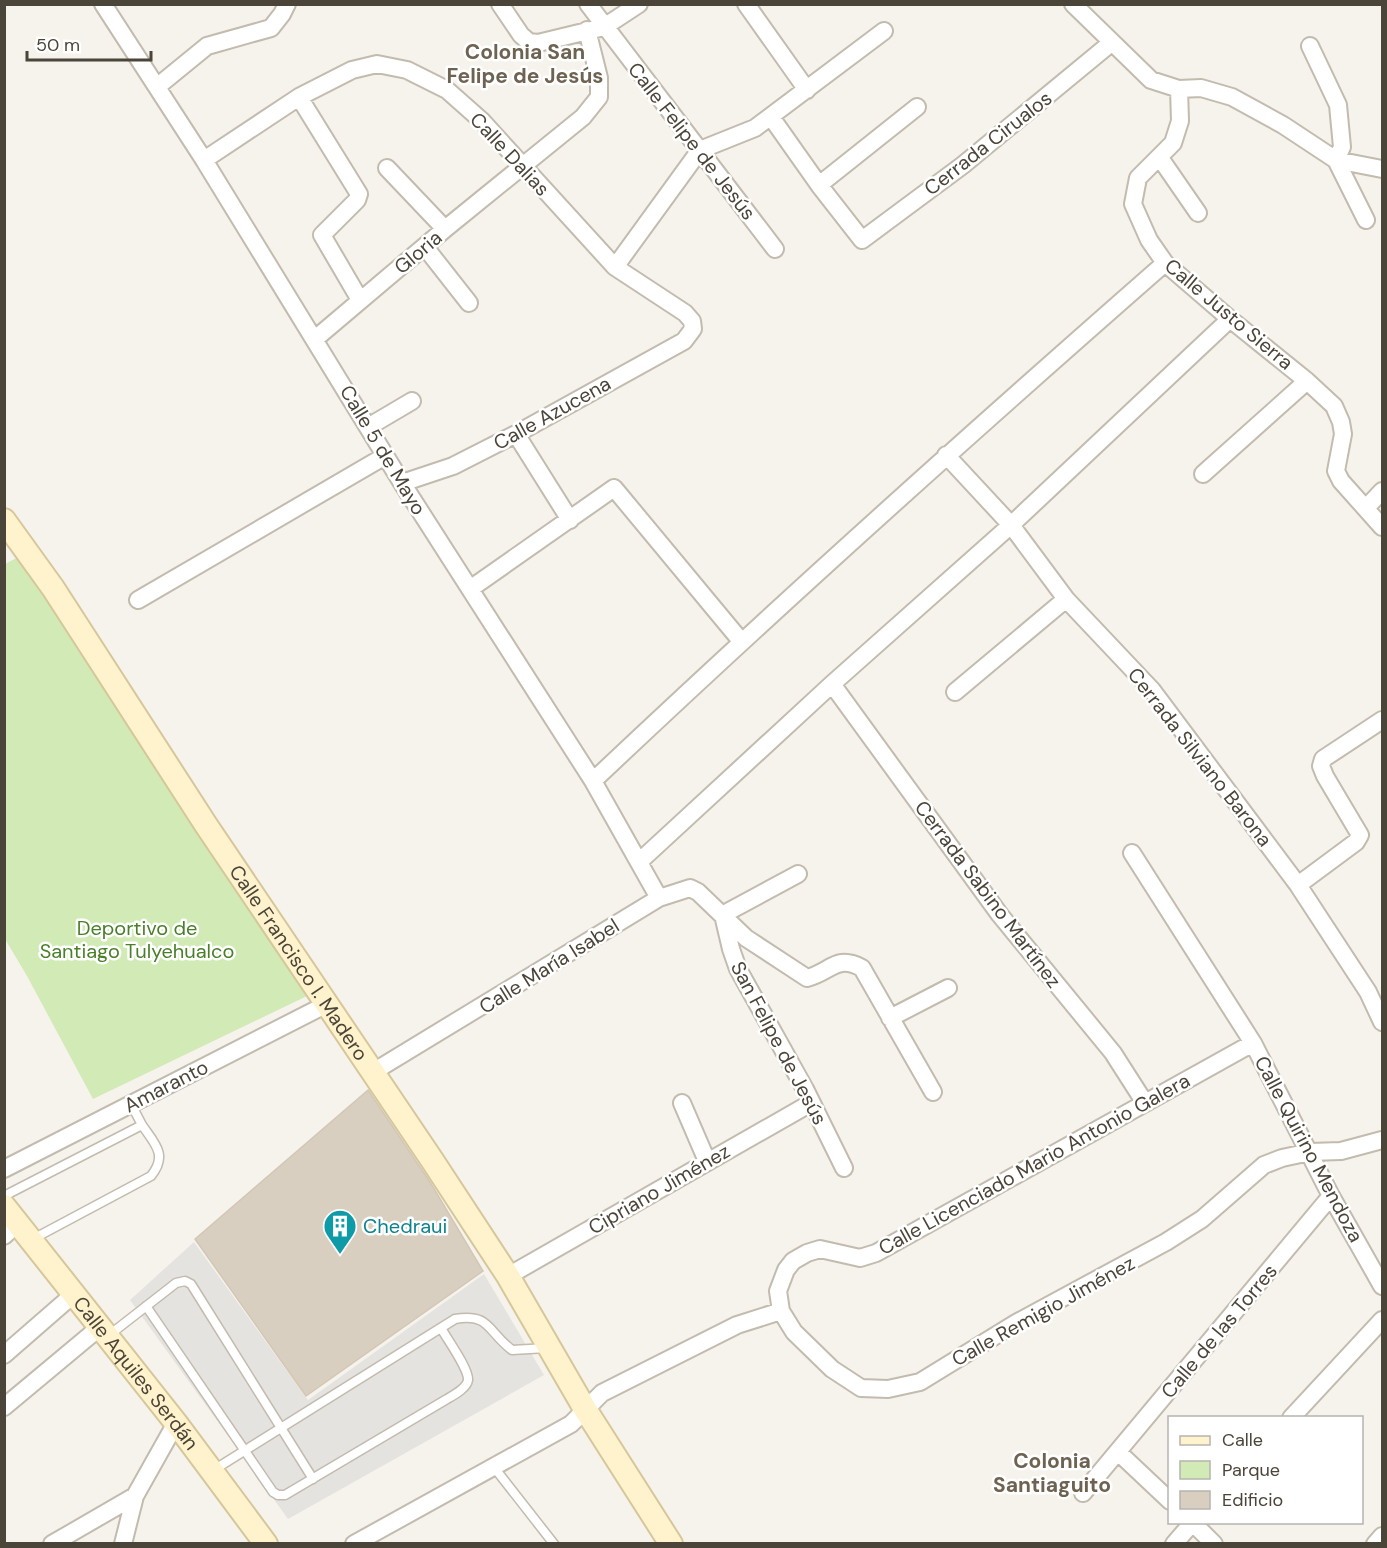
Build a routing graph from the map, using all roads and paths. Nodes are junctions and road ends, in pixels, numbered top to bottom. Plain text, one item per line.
1 (103, 4) edge
2 (287, 4) edge
3 (500, 4) edge
4 (588, 4) edge
5 (639, 4) edge
6 (747, 4) edge
7 (1081, 7) edge
8 (604, 27) junction
9 (587, 30) junction
10 (884, 31) dead end
11 (1111, 43) junction
12 (1310, 46) dead end
13 (158, 86) junction
14 (1179, 89) junction
15 (807, 90) junction
16 (299, 98) junction
17 (917, 107) dead end
18 (771, 117) junction
19 (700, 150) junction
20 (1160, 158) junction
21 (204, 160) junction
22 (1336, 160) junction
23 (522, 167) junction
24 (387, 168) dead end
25 (1383, 169) edge
26 (819, 185) junction
27 (1198, 213) dead end
28 (1366, 220) dead end
29 (445, 229) junction
30 (424, 247) junction
31 (775, 249) dead end
32 (1165, 263) junction
33 (615, 267) junction
34 (360, 300) junction
35 (469, 303) dead end
36 (1230, 319) junction
37 (693, 329) joint
38 (315, 339) junction
39 (1307, 381) junction
40 (412, 401) dead end
41 (368, 427) junction
42 (516, 434) junction
43 (946, 455) junction
44 (385, 456) junction
45 (1203, 474) dead end
46 (402, 483) junction
47 (1383, 492) edge
48 (1366, 508) junction
49 (4, 520) edge
50 (570, 520) junction
51 (1011, 525) junction
52 (1383, 527) edge
53 (470, 589) junction
54 (1066, 599) junction
55 (138, 600) dead end
56 (741, 641) junction
57 (832, 684) junction
58 (955, 692) dead end
59 (1383, 720) edge
60 (593, 781) junction
61 (1132, 853) dead end
62 (640, 861) junction
63 (798, 874) dead end
64 (1298, 885) junction
65 (659, 898) junction
66 (722, 915) junction
67 (948, 988) dead end
68 (327, 1004) junction
69 (890, 1018) junction
70 (1383, 1022) edge
71 (1253, 1043) junction
72 (373, 1072) junction
73 (933, 1092) dead end
74 (682, 1103) dead end
75 (811, 1103) junction
76 (1145, 1103) junction
77 (131, 1104) junction
78 (142, 1125) junction
79 (1383, 1140) edge
80 (1310, 1152) junction
81 (708, 1161) junction
82 (844, 1167) dead end
83 (4, 1169) edge
84 (4, 1196) edge
85 (1331, 1196) junction
86 (4, 1206) edge
87 (18, 1233) edge
88 (508, 1276) junction
89 (1383, 1286) edge
90 (74, 1293) junction
91 (146, 1306) junction
92 (781, 1311) junction
93 (1383, 1320) edge
94 (441, 1329) junction
95 (104, 1332) junction
96 (550, 1348) junction
97 (4, 1355) edge
98 (4, 1407) edge
99 (585, 1409) junction
100 (1294, 1416) edge
101 (176, 1423) junction
102 (281, 1429) junction
103 (243, 1451) junction
104 (1118, 1452) junction
105 (493, 1466) junction
106 (212, 1471) junction
107 (312, 1479) junction
108 (1083, 1493) dead end
109 (135, 1496) junction
110 (1168, 1499) edge
111 (1192, 1524) edge
112 (1194, 1524) edge
113 (1383, 1536) edge
114 (52, 1544) edge
115 (123, 1544) edge
116 (266, 1544) edge
117 (354, 1544) edge
118 (554, 1544) edge
119 (671, 1544) edge
120 (1174, 1544) edge
121 (1214, 1544) edge
122 (1375, 1544) edge

1 - 13 street, Calle 5 de Mayo
2 - 13 street
3 - 9 street
4 - 8 street, Calle Felipe de Jesús
5 - 8 street
6 - 15 street
7 - 11 street
8 - 9 street
8 - 19 street, Calle Felipe de Jesús
9 - 23 street, Gloria
10 - 15 street
11 - 14 street
11 - 26 street, Cerrada Cirualos
12 - 22 street
13 - 21 street, Calle 5 de Mayo
14 - 20 street, Calle Justo Sierra
14 - 22 street
15 - 18 street
16 - 21 street, Calle Dalias
16 - 23 street, Calle Dalias
16 - 34 street
17 - 26 street
18 - 19 street
18 - 26 street
19 - 31 street, Calle Felipe de Jesús
19 - 33 street
20 - 27 street
20 - 32 street, Calle Justo Sierra
21 - 38 street, Calle 5 de Mayo
22 - 25 street
22 - 28 street
23 - 29 street, Gloria
23 - 33 street, Calle Dalias
24 - 29 street
29 - 30 street, Gloria
30 - 34 street, Gloria
30 - 35 street
32 - 36 street, Calle Justo Sierra
32 - 43 street
33 - 37 street, Calle Dalias
34 - 38 street, Gloria
36 - 39 street, Calle Justo Sierra
36 - 51 street
37 - 42 street, Calle Azucena
38 - 41 street, Calle 5 de Mayo
39 - 45 street
39 - 48 street, Calle Justo Sierra
40 - 41 street
41 - 44 street, Calle 5 de Mayo
42 - 46 street, Calle Azucena
42 - 50 street
43 - 51 street, Cerrada Silviano Barona
43 - 56 street
44 - 46 street, Calle 5 de Mayo
44 - 55 street
46 - 53 street, Calle 5 de Mayo
47 - 48 street
48 - 52 street, Calle Justo Sierra
49 - 68 main road, Calle Francisco I. Madero
50 - 53 street
50 - 56 street
51 - 54 street, Cerrada Silviano Barona
51 - 57 street
53 - 60 street, Calle 5 de Mayo
54 - 58 street
54 - 64 street, Cerrada Silviano Barona
56 - 60 street
57 - 62 street
57 - 76 street, Cerrada Sabino Martínez
59 - 64 street
60 - 62 street, Calle 5 de Mayo
61 - 71 street, Calle Quirino Mendoza
62 - 65 street, Calle 5 de Mayo
63 - 66 street
64 - 70 street, Cerrada Silviano Barona
65 - 66 street, Calle María Isabel
65 - 72 street, Calle María Isabel
66 - 69 street
66 - 75 street, San Felipe de Jesús
67 - 69 street
68 - 72 main road, Calle Francisco I. Madero
68 - 77 street, Amaranto
69 - 73 street
71 - 76 street, Calle Licenciado Mario Antonio Galera
71 - 80 street, Calle Quirino Mendoza
72 - 88 main road, Calle Francisco I. Madero
74 - 81 street
75 - 81 street, Cipriano Jiménez
75 - 82 street, San Felipe de Jesús
76 - 92 street, Calle Licenciado Mario Antonio Galera
77 - 78 lane
77 - 83 street, Amaranto
78 - 84 lane
78 - 87 lane
79 - 80 street, Calle Remigio Jiménez
80 - 85 street, Calle Quirino Mendoza
80 - 92 street, Calle Remigio Jiménez
81 - 88 street, Cipriano Jiménez
85 - 89 street, Calle Quirino Mendoza
85 - 104 street, Calle de las Torres
86 - 87 main road, Calle Aquiles Serdán
87 - 90 main road, Calle Aquiles Serdán
88 - 96 main road, Calle Francisco I. Madero
90 - 95 main road, Calle Aquiles Serdán
90 - 97 street
91 - 95 lane
91 - 102 lane
91 - 103 lane
92 - 99 street
93 - 100 street
94 - 96 lane
94 - 102 lane
94 - 107 lane
95 - 98 street
95 - 101 main road, Calle Aquiles Serdán
96 - 99 main road, Calle Francisco I. Madero
99 - 105 street
99 - 119 main road, Calle Francisco I. Madero
101 - 106 main road, Calle Aquiles Serdán
101 - 109 street
102 - 103 lane
102 - 107 lane
103 - 106 lane
103 - 107 lane
104 - 108 street, Calle de las Torres
104 - 110 street
105 - 117 street
105 - 118 lane
106 - 116 main road, Calle Aquiles Serdán
109 - 114 street
109 - 115 street
111 - 120 street
112 - 121 street
113 - 122 street

